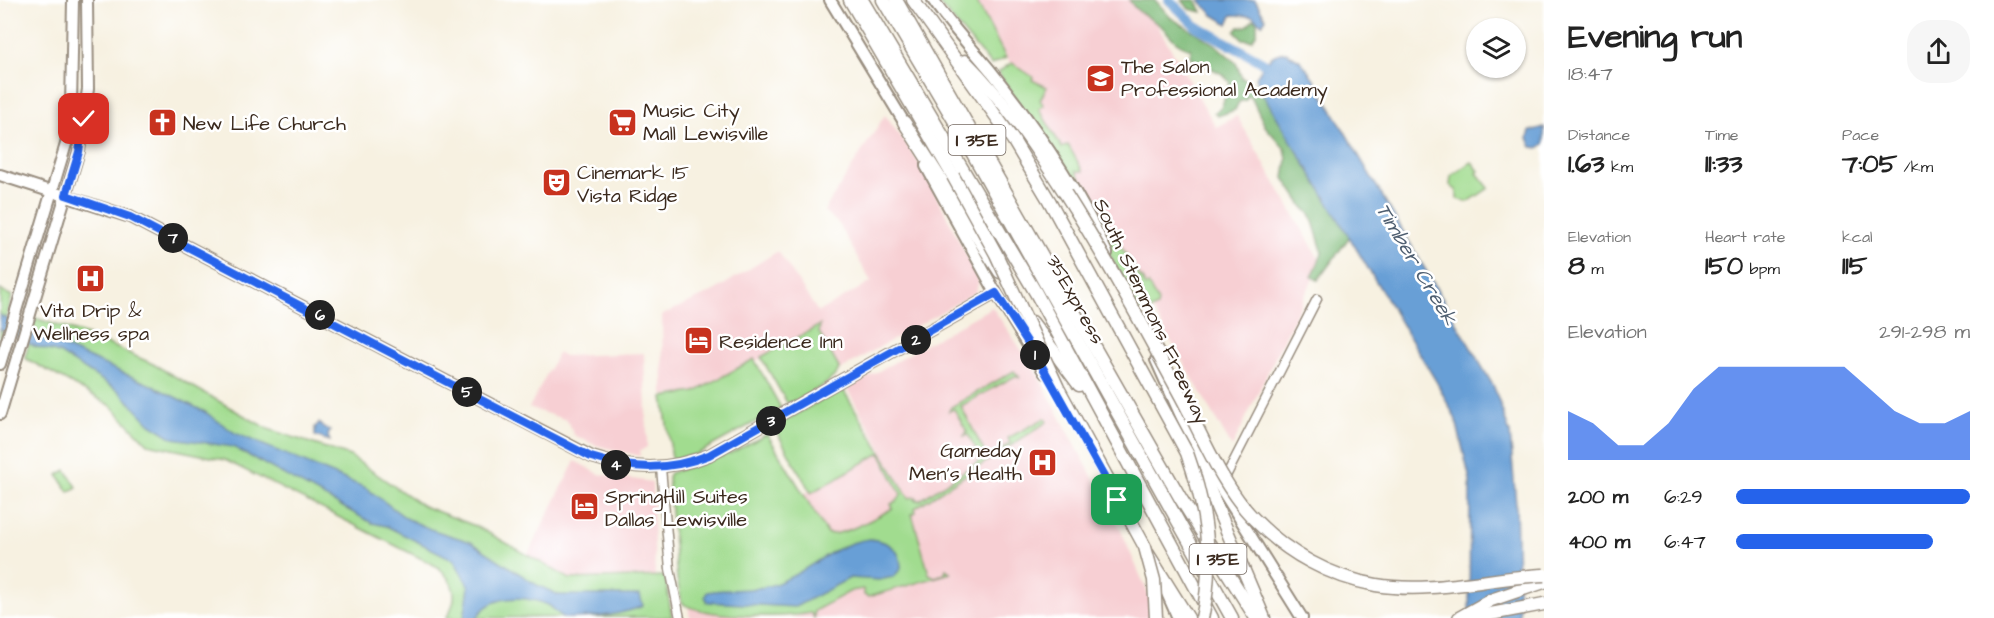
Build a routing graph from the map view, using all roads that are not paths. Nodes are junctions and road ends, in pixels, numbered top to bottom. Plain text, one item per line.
1 (73, 0) edge
2 (87, 0) edge
3 (830, 0) edge
4 (850, 0) edge
5 (862, 0) edge
6 (884, 0) edge
7 (896, 0) edge
8 (913, 0) edge
9 (933, 0) edge
10 (941, 37) junction
11 (904, 122) junction
12 (0, 175) edge
13 (52, 191) junction
14 (66, 195) junction
15 (996, 293) junction
16 (1317, 299) dead end
17 (0, 364) edge
18 (1100, 411) junction
19 (0, 414) edge
20 (1194, 445) junction
21 (661, 468) junction
22 (1220, 487) junction
23 (1144, 547) junction
24 (1544, 575) edge
25 (1544, 582) edge
26 (1544, 604) edge
27 (680, 618) edge
28 (1156, 618) edge
29 (1178, 618) edge
30 (1188, 618) edge
31 (1202, 618) edge
32 (1212, 618) edge
33 (1232, 618) edge
34 (1256, 618) edge
35 (1264, 618) edge
36 (1302, 618) edge
37 (1459, 618) edge
38 (1470, 618) edge

1 - 13 main road
2 - 14 main road
3 - 11 main road
4 - 23 highway, bridge
5 - 18 highway, I 35E
6 - 33 highway, 35Express
7 - 34 highway, I 35E
8 - 10 highway
9 - 20 main road, South Stemmons Freeway
10 - 24 highway, bridge
10 - 31 highway, bridge
11 - 15 main road
11 - 18 highway
12 - 13 main road
13 - 14 main road
13 - 17 main road
14 - 19 main road
14 - 21 main road
15 - 21 main road
15 - 29 main road
16 - 22 street
18 - 32 highway, I 35E
20 - 22 main road, South Stemmons Freeway
20 - 35 highway
21 - 27 street
22 - 36 main road, South Stemmons Freeway
23 - 28 highway, bridge
23 - 30 highway, bridge
25 - 37 highway
26 - 38 highway

